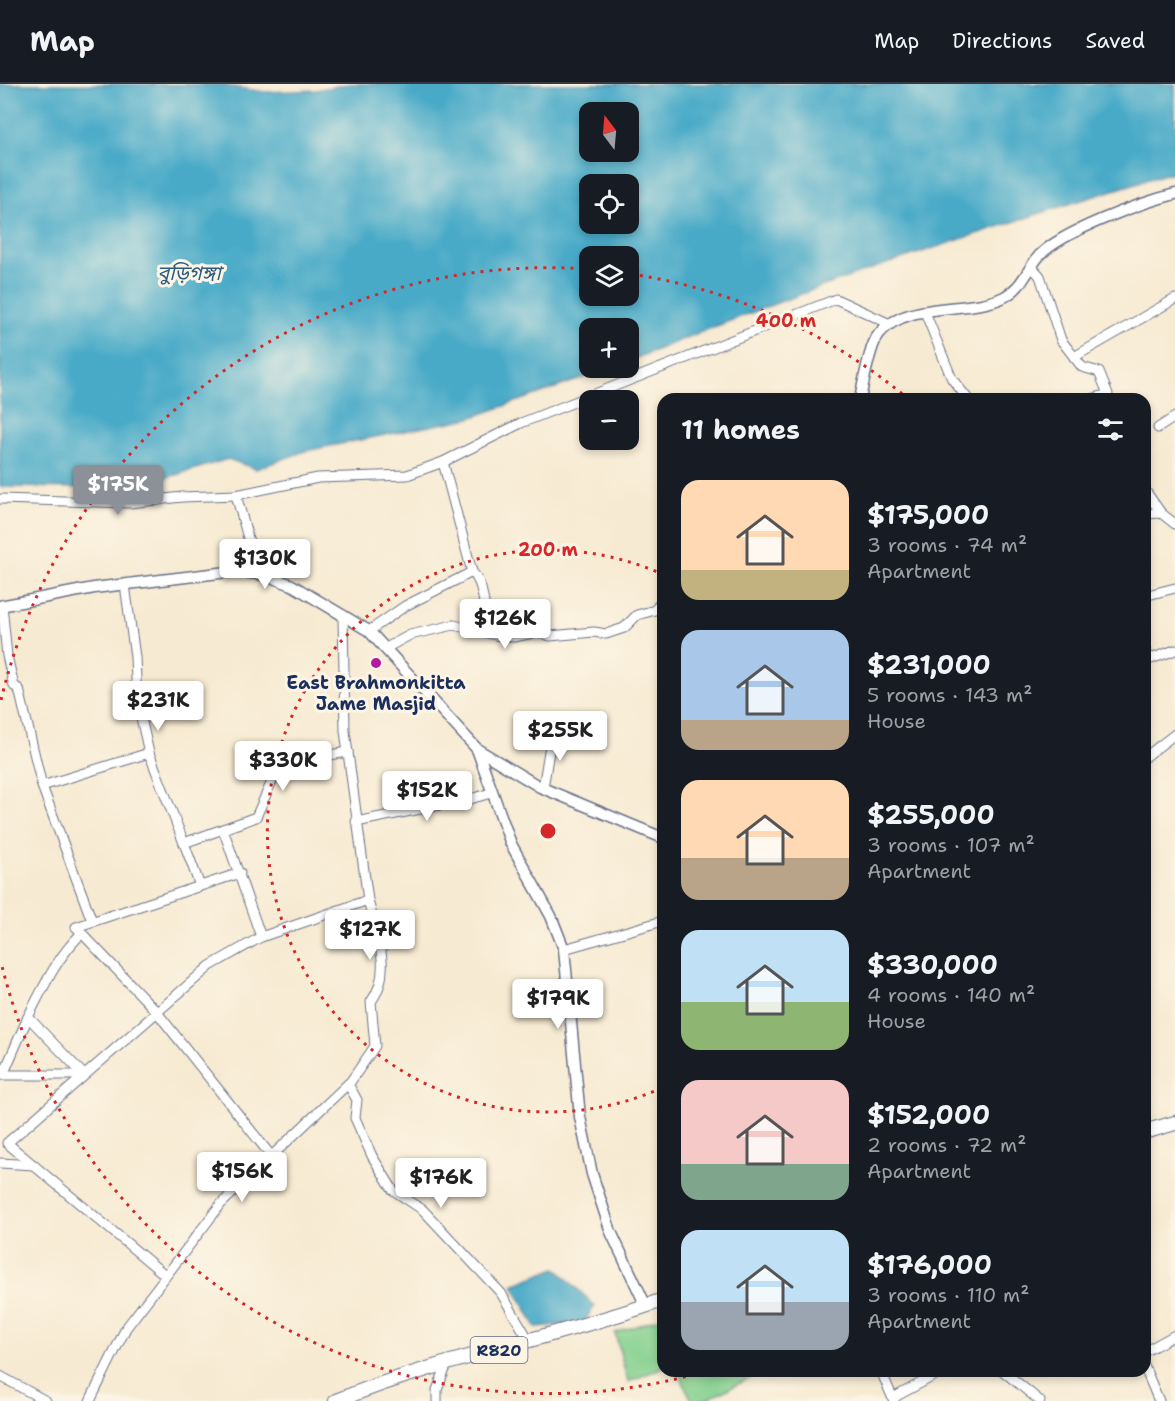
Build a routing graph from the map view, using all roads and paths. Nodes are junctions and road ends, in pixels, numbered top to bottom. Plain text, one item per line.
1 (1175, 194) edge
2 (1032, 267) junction
3 (1175, 298) edge
4 (924, 312) junction
5 (890, 324) junction
6 (1074, 357) junction
7 (862, 393) edge
8 (963, 393) edge
9 (1107, 393) edge
10 (1175, 417) edge
11 (1158, 428) dead end
12 (443, 462) junction
13 (236, 495) junction
14 (0, 499) edge
15 (1151, 499) edge
16 (1161, 513) junction
17 (1151, 514) edge
18 (1175, 524) edge
19 (472, 572) junction
20 (258, 574) junction
21 (124, 585) junction
22 (1175, 588) edge
23 (1151, 594) edge
24 (1, 605) edge
25 (657, 607) edge
26 (343, 615) junction
27 (369, 631) junction
28 (496, 636) junction
29 (386, 648) junction
30 (1175, 650) edge
31 (1151, 659) edge
32 (552, 733) dead end
33 (1175, 734) edge
34 (477, 749) junction
35 (348, 752) junction
36 (149, 753) junction
37 (1151, 753) edge
38 (42, 786) junction
39 (543, 788) junction
40 (490, 793) junction
41 (356, 822) junction
42 (223, 829) junction
43 (657, 836) edge
44 (184, 843) junction
45 (240, 873) junction
46 (200, 886) junction
47 (368, 900) junction
48 (92, 921) junction
49 (657, 923) edge
50 (82, 933) junction
51 (261, 937) junction
52 (564, 949) junction
53 (156, 1011) junction
54 (28, 1017) junction
55 (2, 1075) edge
56 (84, 1075) junction
57 (348, 1084) junction
58 (1175, 1123) edge
59 (1151, 1130) edge
60 (272, 1157) junction
61 (0, 1163) edge
62 (34, 1166) junction
63 (165, 1275) junction
64 (657, 1302) edge
65 (646, 1306) junction
66 (1175, 1335) edge
67 (530, 1342) junction
68 (1151, 1348) edge
69 (447, 1364) junction
70 (0, 1376) edge
71 (884, 1377) edge
72 (932, 1377) edge
73 (1010, 1377) edge
74 (1149, 1377) edge
75 (894, 1399) edge
76 (342, 1400) edge
77 (46, 1401) edge
78 (90, 1401) edge
79 (437, 1401) edge
80 (1040, 1401) edge
81 (1159, 1401) edge

1 - 2 street
2 - 4 street
2 - 6 street
3 - 6 street
4 - 5 street
4 - 8 street
5 - 7 street
5 - 12 street
6 - 9 street
10 - 11 street
12 - 13 street
12 - 19 street
13 - 14 street
13 - 20 street
15 - 16 street
16 - 17 street
16 - 18 street
19 - 27 street
19 - 28 street
20 - 21 street
20 - 26 street
21 - 24 street
21 - 36 street
22 - 23 street
24 - 38 street
25 - 28 street
26 - 27 street
26 - 35 street
27 - 29 street
28 - 29 street
29 - 34 street
30 - 31 street
32 - 39 street
33 - 37 street
34 - 39 street
34 - 40 street
35 - 41 street
35 - 42 street
36 - 38 street
36 - 44 street
38 - 48 street
39 - 43 street
40 - 41 street
40 - 52 street
41 - 47 street
42 - 44 street
42 - 45 street
44 - 46 street
45 - 46 street
45 - 51 street
46 - 48 street
47 - 51 street
47 - 57 street
48 - 50 street
49 - 52 street
50 - 53 street
50 - 54 street
51 - 53 street
52 - 65 street
53 - 56 street
53 - 60 street
54 - 55 street
54 - 56 street
55 - 56 street
56 - 62 street
57 - 60 street
57 - 67 street
58 - 59 main road
60 - 63 street
61 - 62 street
62 - 63 street
63 - 78 street
64 - 65 main road, R820
65 - 67 main road, R820
66 - 68 street
67 - 69 main road, R820
69 - 76 main road, R820
69 - 79 street
70 - 77 street
71 - 75 street
72 - 75 street
73 - 80 street
74 - 81 street

